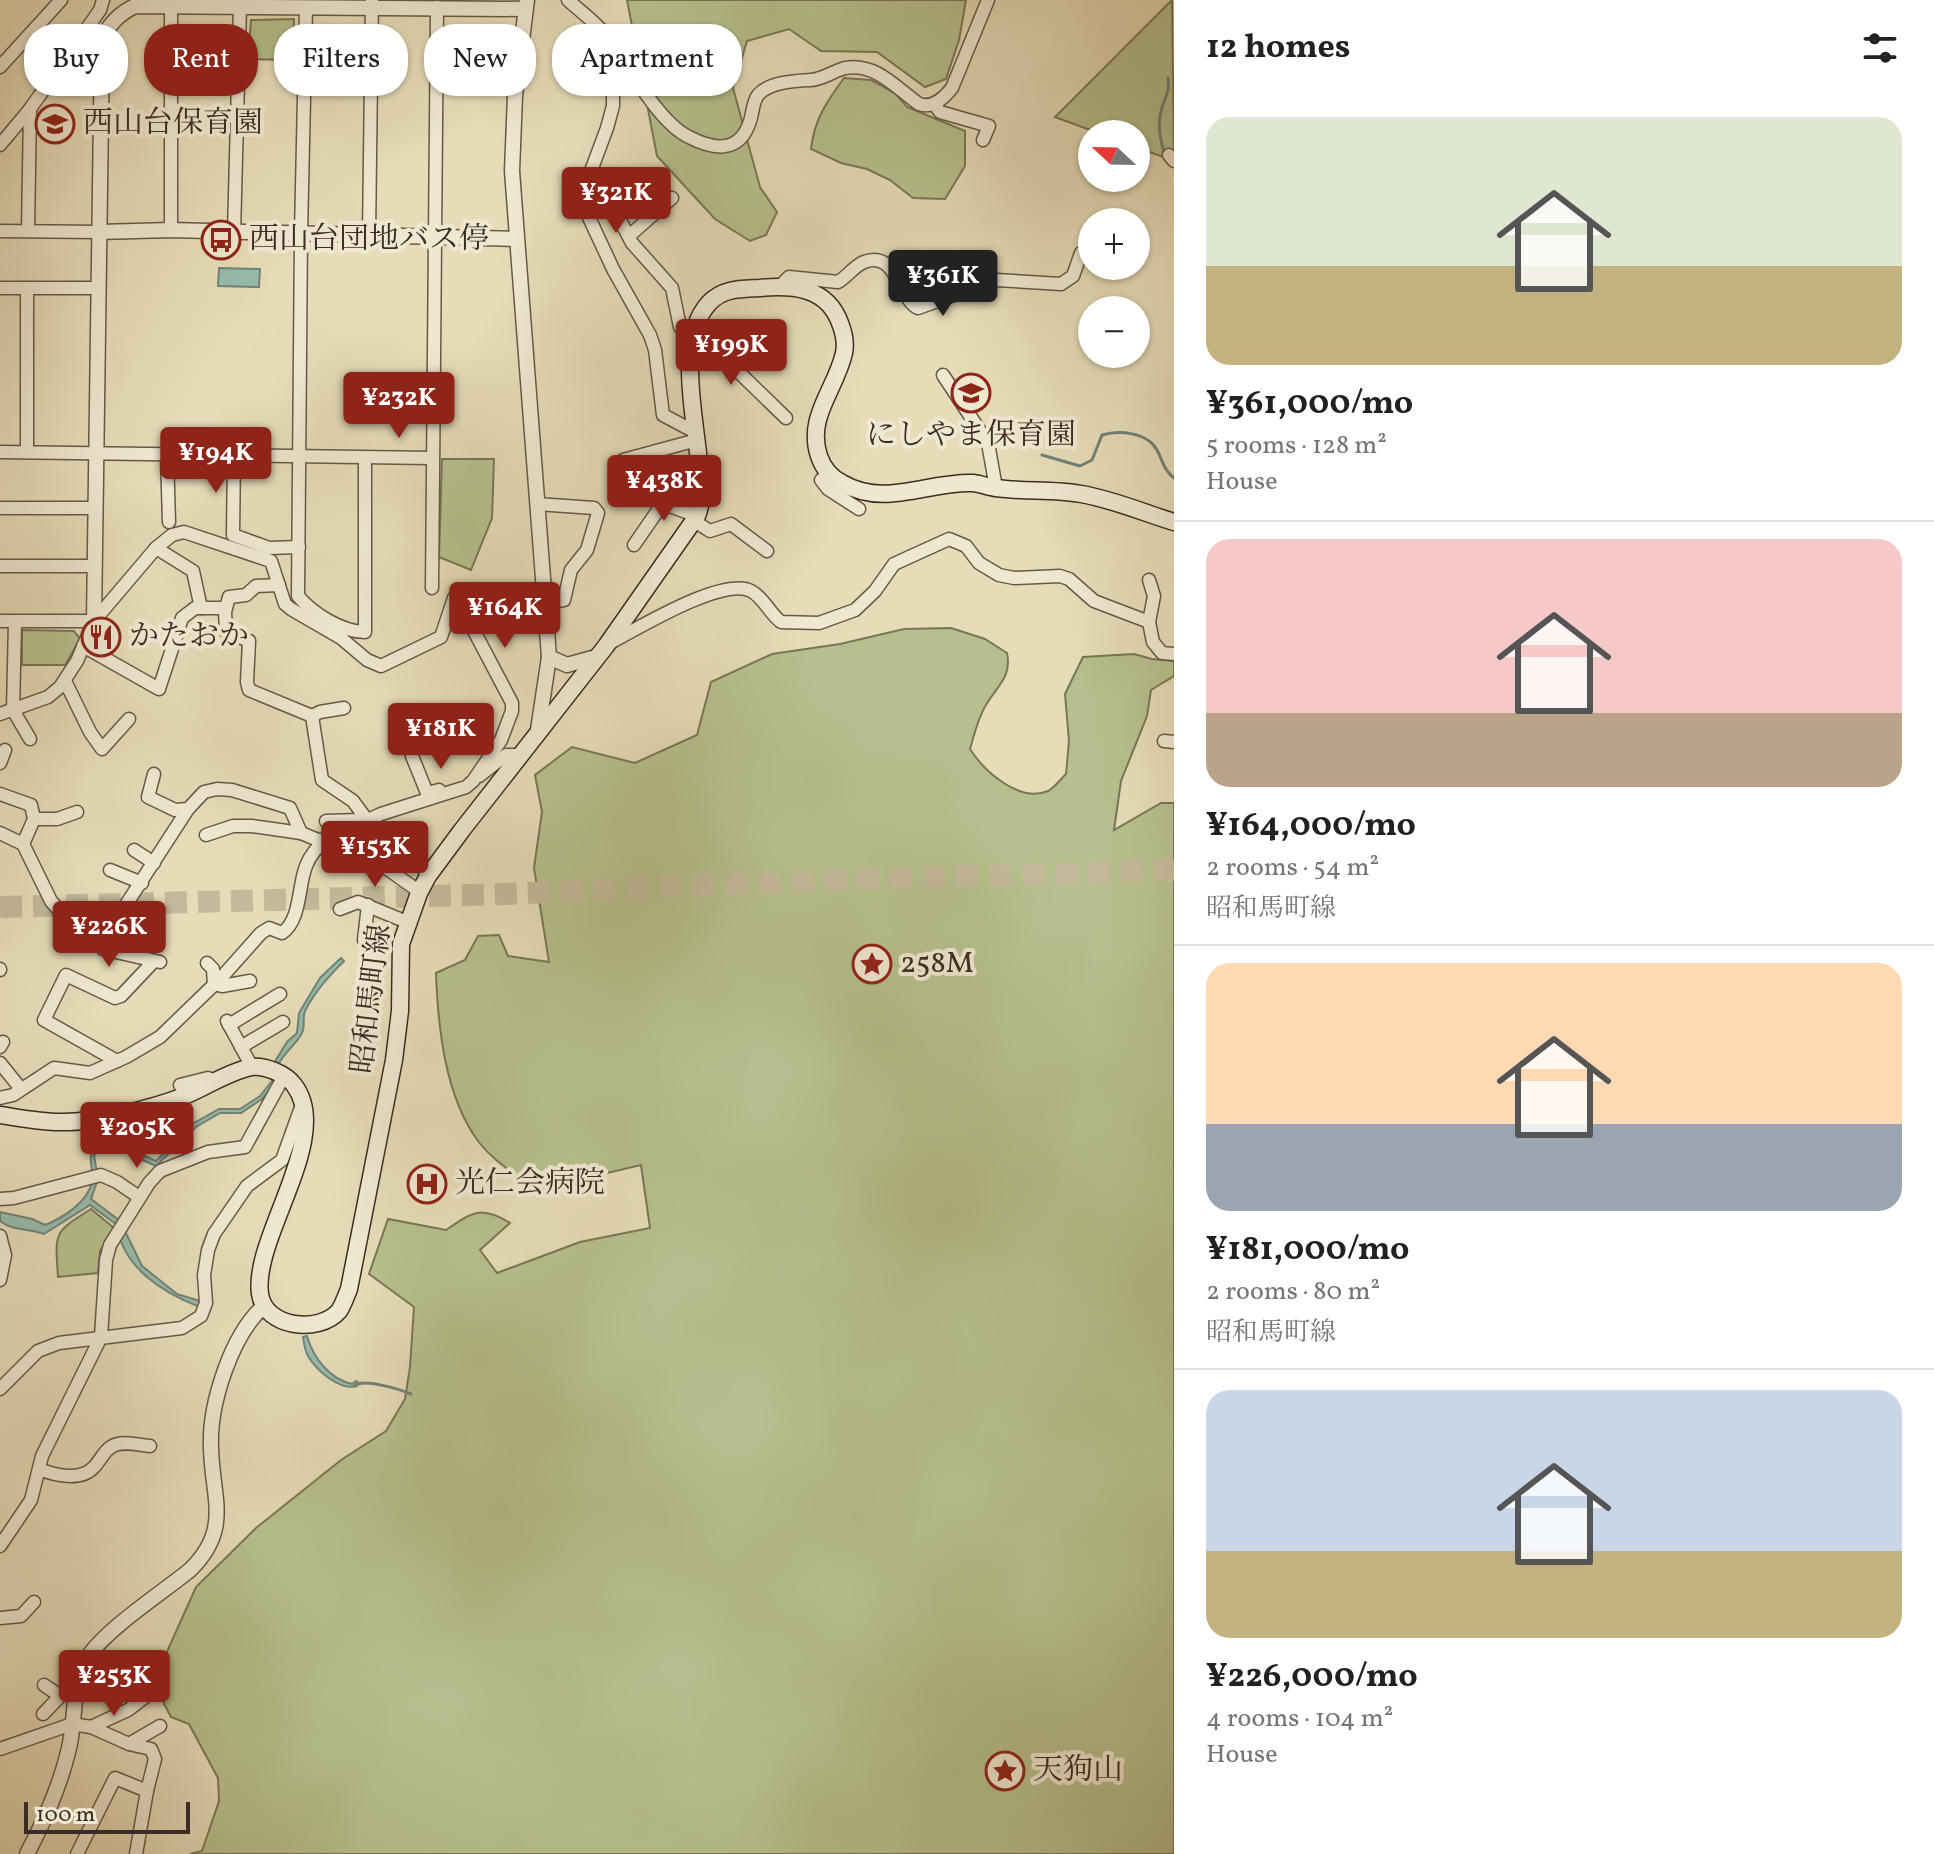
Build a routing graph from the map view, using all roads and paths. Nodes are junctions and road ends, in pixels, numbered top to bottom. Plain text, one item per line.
1 (61, 0) edge
2 (568, 0) edge
3 (988, 0) edge
4 (372, 3) edge
5 (102, 5) edge
6 (171, 5) junction
7 (526, 5) edge
8 (240, 6) junction
9 (306, 7) junction
10 (437, 7) junction
11 (113, 22) junction
12 (594, 24) edge
13 (0, 67) edge
14 (613, 96) edge
15 (647, 96) edge
16 (934, 104) junction
17 (30, 109) junction
18 (983, 140) dead end
19 (0, 145) edge
20 (672, 198) dead end
21 (613, 207) dead end
22 (171, 230) junction
23 (0, 231) edge
24 (28, 231) junction
25 (99, 232) junction
26 (234, 232) junction
27 (301, 233) junction
28 (369, 235) junction
29 (437, 236) junction
30 (629, 236) junction
31 (516, 239) junction
32 (1078, 262) edge
33 (779, 287) junction
34 (0, 288) edge
35 (99, 288) junction
36 (27, 289) junction
37 (691, 337) junction
38 (943, 375) dead end
39 (786, 418) dead end
40 (697, 437) junction
41 (0, 452) edge
42 (27, 452) junction
43 (96, 455) junction
44 (167, 456) junction
45 (234, 456) junction
46 (300, 456) junction
47 (365, 458) junction
48 (432, 458) junction
49 (623, 460) dead end
50 (828, 474) junction
51 (996, 488) junction
52 (643, 496) dead end
53 (663, 503) junction
54 (537, 504) junction
55 (0, 508) edge
56 (94, 508) junction
57 (859, 509) dead end
58 (696, 518) junction
59 (169, 522) dead end
60 (1174, 522) edge
61 (634, 545) dead end
62 (299, 547) junction
63 (156, 548) junction
64 (767, 551) dead end
65 (0, 566) edge
66 (94, 566) junction
67 (1149, 580) dead end
68 (279, 585) junction
69 (432, 588) dead end
70 (544, 603) junction
71 (201, 608) junction
72 (225, 608) junction
73 (0, 621) edge
74 (94, 621) junction
75 (15, 622) junction
76 (1149, 622) junction
77 (83, 646) junction
78 (601, 652) junction
79 (1174, 654) edge
80 (549, 657) junction
81 (65, 681) junction
82 (344, 708) dead end
83 (13, 710) junction
84 (0, 714) edge
85 (312, 716) junction
86 (129, 719) dead end
87 (538, 730) junction
88 (30, 739) dead end
89 (519, 755) junction
90 (412, 756) dead end
91 (154, 774) dead end
92 (473, 781) junction
93 (32, 791) dead end
94 (0, 794) edge
95 (447, 794) junction
96 (31, 805) junction
97 (188, 809) junction
98 (77, 812) dead end
99 (34, 819) junction
100 (367, 820) junction
101 (326, 821) dead end
102 (0, 833) edge
103 (301, 833) junction
104 (206, 835) dead end
105 (331, 838) junction
106 (23, 844) junction
107 (134, 850) dead end
108 (372, 858) dead end
109 (154, 863) junction
110 (110, 870) dead end
111 (428, 876) junction
112 (142, 883) junction
113 (420, 892) junction
114 (368, 905) junction
115 (340, 909) dead end
116 (407, 922) junction
117 (105, 935) junction
118 (364, 940) dead end
119 (207, 963) dead end
120 (250, 981) dead end
121 (214, 984) junction
122 (280, 994) dead end
123 (283, 1022) dead end
124 (241, 1047) junction
125 (117, 1061) junction
126 (0, 1063) edge
127 (252, 1067) junction
128 (284, 1076) junction
129 (216, 1081) junction
130 (180, 1085) dead end
131 (21, 1089) junction
132 (0, 1098) edge
133 (303, 1103) junction
134 (0, 1115) edge
135 (139, 1197) junction
136 (0, 1199) edge
137 (0, 1236) edge
138 (0, 1280) edge
139 (264, 1306) junction
140 (101, 1337) junction
141 (0, 1389) edge
142 (150, 1446) dead end
143 (39, 1469) junction
144 (0, 1546) edge
145 (34, 1602) dead end
146 (0, 1618) edge
147 (44, 1685) dead end
148 (77, 1685) junction
149 (60, 1696) junction
150 (145, 1697) dead end
151 (43, 1714) dead end
152 (72, 1724) junction
153 (160, 1726) dead end
154 (91, 1727) junction
155 (129, 1744) junction
156 (0, 1749) edge
157 (147, 1791) junction
158 (27, 1854) edge
159 (77, 1854) edge
160 (136, 1854) edge

1 - 13 street
2 - 12 street
3 - 16 street
4 - 9 street
4 - 10 street
4 - 28 street
5 - 11 street
5 - 17 street
6 - 8 street
6 - 11 street
6 - 22 street
7 - 10 street
7 - 31 street
8 - 9 street
8 - 26 street
9 - 27 street
10 - 29 street
11 - 25 street
14 - 40 street
15 - 16 street
16 - 18 street
17 - 19 street
17 - 24 street
20 - 30 street
21 - 30 street
22 - 25 street
22 - 26 street
23 - 24 street
24 - 25 street
25 - 35 street
26 - 27 street
27 - 28 street
27 - 46 street
28 - 29 street
29 - 31 street
29 - 48 street
30 - 37 street
31 - 54 street
32 - 33 street
33 - 37 main road
33 - 50 main road
34 - 36 street
35 - 36 street
35 - 43 street
36 - 42 street
37 - 39 street
37 - 40 main road
38 - 51 street
40 - 49 street
40 - 58 main road
41 - 42 street
42 - 43 street
43 - 44 street
43 - 56 street
44 - 45 street
44 - 59 street
45 - 46 street
45 - 62 street
46 - 47 street
46 - 62 street
47 - 48 street
47 - 62 street
48 - 69 street
50 - 51 main road
50 - 57 street
51 - 60 main road
52 - 53 street
53 - 58 street
53 - 61 street
54 - 70 street
54 - 70 street
55 - 56 street
56 - 66 street
58 - 64 street
58 - 78 main road, 昭和馬町線
63 - 68 street
63 - 71 street
63 - 74 street
65 - 66 street
66 - 74 street
67 - 76 street
68 - 72 street
68 - 92 street
70 - 80 street
71 - 72 street
71 - 77 street
72 - 85 street
73 - 75 street
74 - 75 street
74 - 77 street
75 - 83 street
76 - 78 street
76 - 79 street
77 - 81 street
78 - 80 street
78 - 87 main road, 昭和馬町線
80 - 87 street
81 - 83 street
81 - 86 street
82 - 85 street
83 - 84 street
83 - 88 street
85 - 100 street
87 - 89 main road, 昭和馬町線
89 - 92 street
89 - 111 main road, 昭和馬町線
90 - 95 street
91 - 97 street
92 - 95 street
93 - 96 street
94 - 96 street
95 - 100 street
96 - 99 street
97 - 103 street
97 - 109 street
98 - 99 street
99 - 106 street
100 - 101 street
100 - 105 street
102 - 106 street
103 - 104 street
103 - 105 street
105 - 111 street
105 - 121 street
106 - 117 street
107 - 109 street
108 - 113 street
109 - 112 street
110 - 112 street
111 - 113 main road, 昭和馬町線
112 - 117 street
113 - 116 main road, 昭和馬町線
114 - 115 street
114 - 116 street
114 - 118 street
116 - 139 main road, 昭和馬町線
117 - 125 street
119 - 121 street
120 - 121 street
121 - 125 street
122 - 124 street
123 - 124 street
124 - 127 street
125 - 131 street
126 - 131 street
127 - 128 main road
127 - 129 main road
128 - 133 main road
128 - 135 street
129 - 130 street
129 - 134 main road
131 - 132 street
133 - 139 main road
133 - 140 street
135 - 136 street
135 - 140 street
137 - 138 street
139 - 148 street
140 - 141 street
140 - 143 street
142 - 143 street
143 - 144 street
145 - 146 street
147 - 149 street
148 - 149 street
148 - 152 street
149 - 151 street
150 - 154 street
152 - 154 street
152 - 156 street
152 - 158 street
153 - 155 street
154 - 155 street
155 - 157 street
157 - 159 street
157 - 160 street

